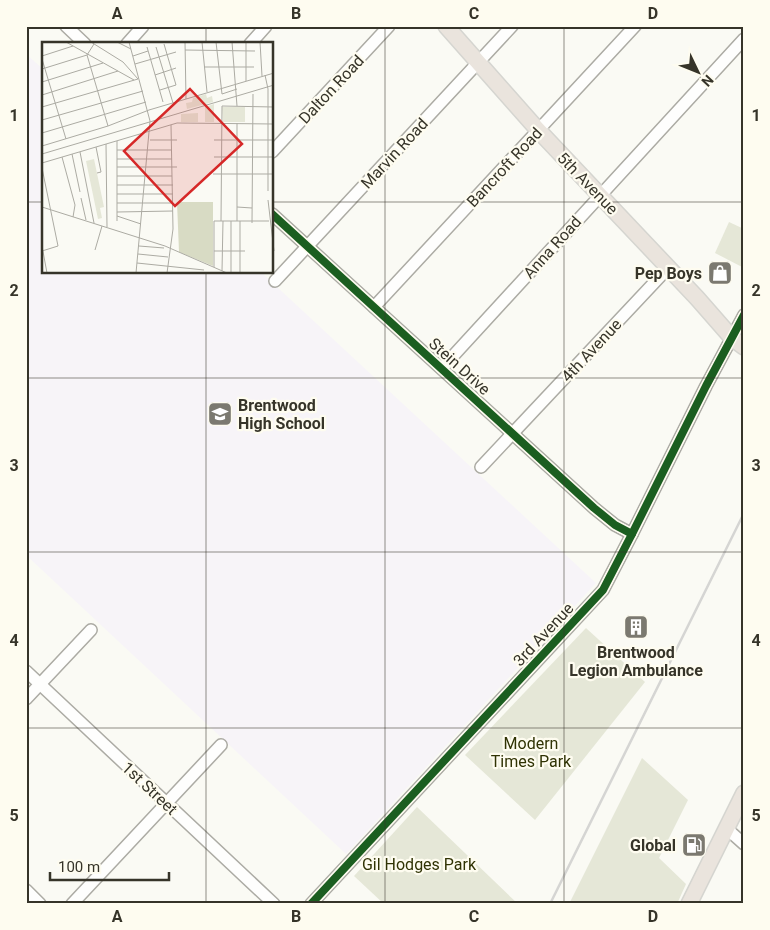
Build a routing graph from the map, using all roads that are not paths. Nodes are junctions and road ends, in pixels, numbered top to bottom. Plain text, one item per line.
1 (66, 26) edge
2 (143, 26) edge
3 (266, 26) edge
4 (389, 26) edge
5 (446, 26) edge
6 (512, 26) edge
7 (635, 26) edge
8 (744, 39) edge
9 (83, 42) edge
10 (128, 42) edge
11 (252, 42) edge
12 (478, 62) junction
13 (538, 130) junction
14 (274, 150) edge
15 (600, 194) junction
16 (274, 216) edge
17 (307, 246) junction
18 (668, 268) junction
19 (275, 280) dead end
20 (374, 307) junction
21 (744, 315) edge
22 (738, 342) edge
23 (442, 368) junction
24 (513, 432) junction
25 (481, 467) dead end
26 (632, 534) junction
27 (91, 630) dead end
28 (26, 671) edge
29 (40, 684) junction
30 (26, 699) edge
31 (221, 745) dead end
32 (744, 793) edge
33 (166, 803) junction
34 (726, 828) junction
35 (744, 844) edge
36 (26, 890) edge
37 (40, 904) edge
38 (72, 904) edge
39 (274, 904) edge
40 (311, 904) edge
41 (689, 904) edge

1 - 9 street
2 - 10 street
3 - 11 street
4 - 14 street, Dalton Road
5 - 12 main road, 5th Avenue
6 - 12 street, Marvin Road
7 - 13 street, Bancroft Road
8 - 15 street, Anna Road
12 - 13 main road, 5th Avenue
12 - 17 street, Marvin Road
13 - 15 main road, 5th Avenue
13 - 20 street, Bancroft Road
15 - 18 main road, 5th Avenue
15 - 23 street, Anna Road
16 - 17 street, Stein Drive
17 - 19 street, Marvin Road
17 - 20 street, Stein Drive
18 - 22 main road, 5th Avenue
18 - 24 street, 4th Avenue
20 - 23 street, Stein Drive
21 - 22 street, 3rd Avenue
22 - 26 street, 3rd Avenue
23 - 24 street, Stein Drive
24 - 25 street, 4th Avenue
24 - 26 street, Stein Drive
26 - 40 street, 3rd Avenue
27 - 29 street
28 - 29 street, 1st Street
29 - 30 street
29 - 33 street, 1st Street
31 - 33 street
32 - 34 main road
33 - 38 street
33 - 39 street, 1st Street
34 - 35 street
34 - 41 main road
36 - 37 street

